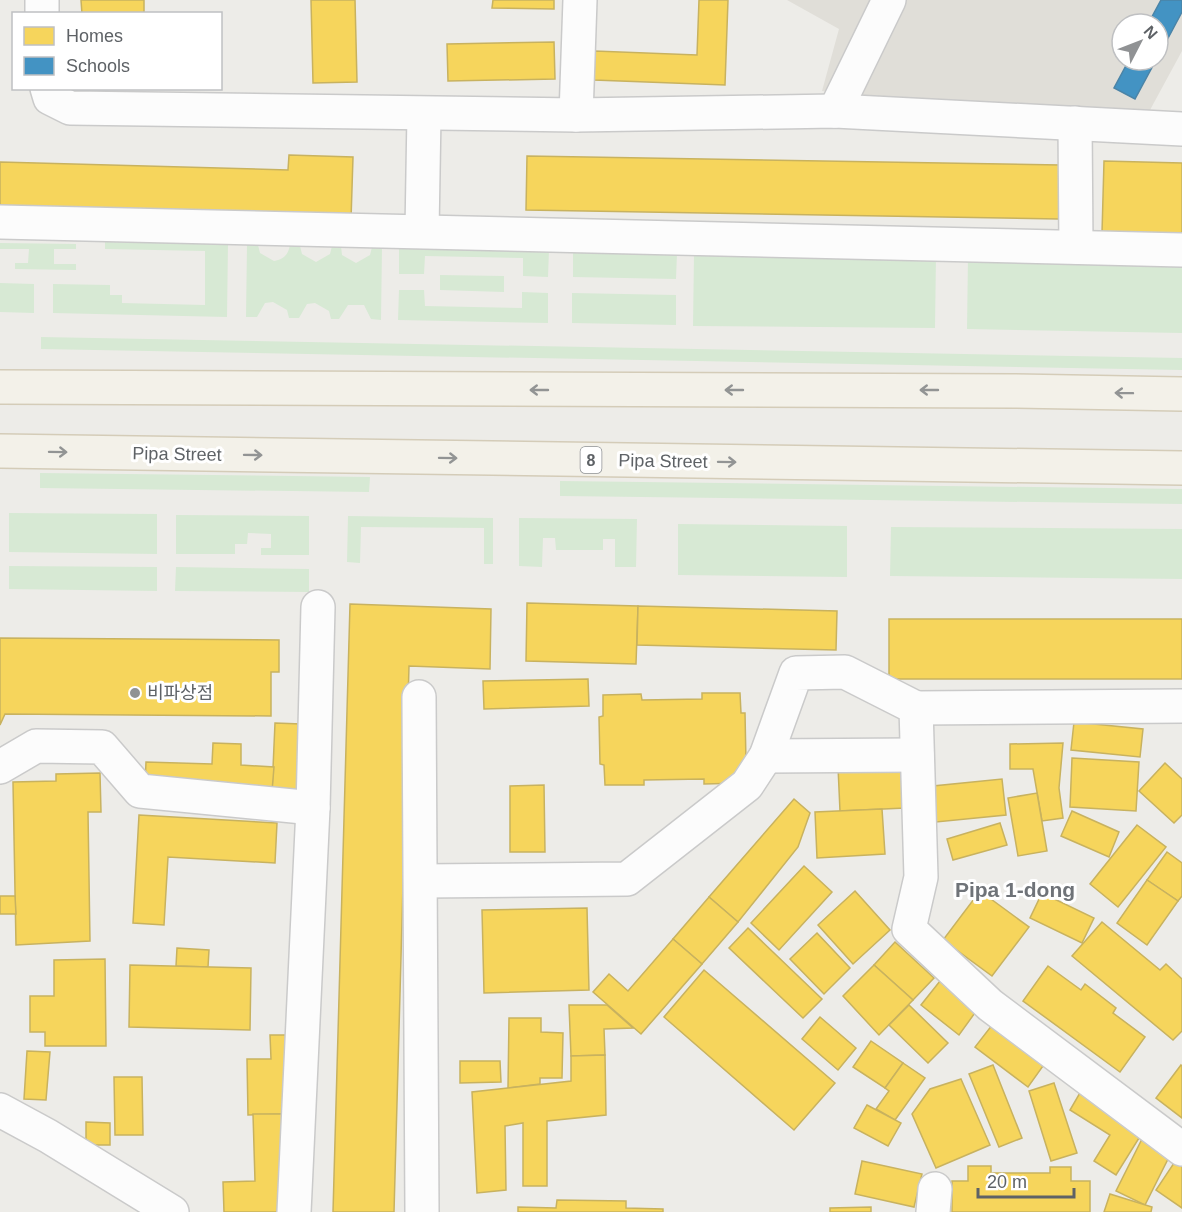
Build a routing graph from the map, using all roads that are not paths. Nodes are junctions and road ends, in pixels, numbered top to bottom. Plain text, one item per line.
1 (580, 0) edge
2 (889, 0) edge
3 (48, 90) edge
4 (835, 111) junction
5 (424, 114) junction
6 (576, 115) junction
7 (1075, 123) junction
8 (1182, 129) edge
9 (0, 222) edge
10 (422, 231) junction
11 (1076, 247) junction
12 (1182, 249) edge
13 (0, 387) edge
14 (1182, 394) edge
15 (0, 451) edge
16 (1182, 468) edge
17 (318, 607) dead end
18 (418, 697) dead end
19 (1182, 706) edge
20 (916, 708) junction
21 (917, 755) junction
22 (766, 756) junction
23 (0, 767) edge
24 (313, 808) junction
25 (421, 881) junction
26 (0, 1110) edge
27 (1182, 1149) edge
28 (172, 1212) edge
29 (294, 1212) edge
30 (422, 1212) edge

1 - 6 street
2 - 4 street
3 - 5 street
4 - 6 street
4 - 7 street
5 - 6 street
5 - 10 street
7 - 8 street
7 - 11 street
9 - 10 street
10 - 11 street
11 - 12 street
14 -> 13 main road
15 -> 16 main road, Pipa Street / 8
17 - 24 street
18 - 25 street
19 - 20 street
20 - 21 street
20 - 22 street
21 - 22 street
21 - 27 street
22 - 25 street
23 - 24 street
24 - 29 street
25 - 30 street
26 - 28 street

